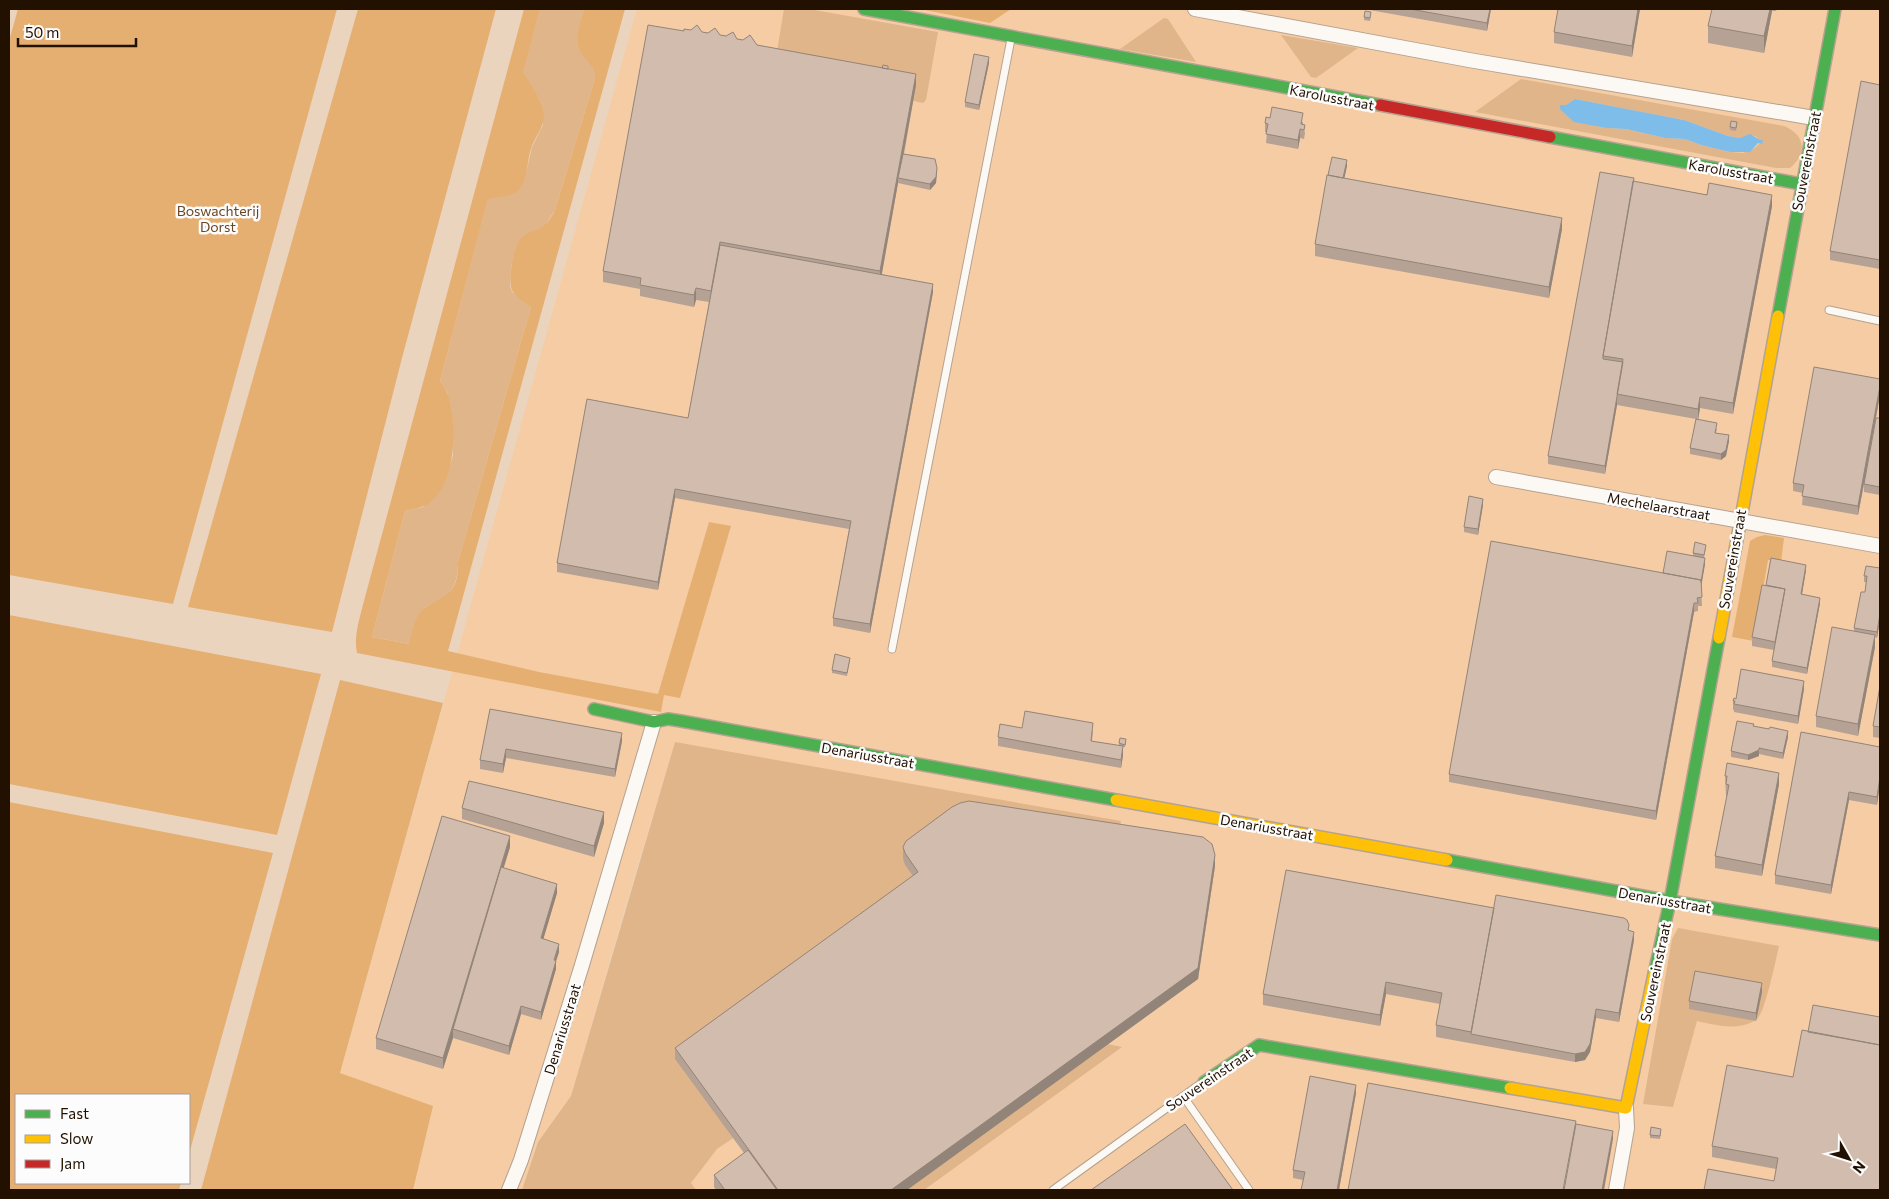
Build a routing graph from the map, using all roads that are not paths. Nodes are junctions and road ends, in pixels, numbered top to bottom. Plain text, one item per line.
1 (864, 9) edge
2 (1196, 9) edge
3 (1835, 9) edge
4 (1012, 36) junction
5 (1814, 118) junction
6 (1801, 184) junction
7 (1829, 310) dead end
8 (1880, 321) edge
9 (1496, 477) dead end
10 (1739, 520) junction
11 (1880, 546) edge
12 (892, 649) dead end
13 (594, 709) dead end
14 (654, 722) junction
15 (1670, 901) junction
16 (1880, 935) edge
17 (1204, 1082) joint
18 (1183, 1096) junction
19 (1626, 1108) junction
20 (509, 1190) edge
21 (1053, 1190) edge
22 (1249, 1190) edge
23 (1616, 1190) edge

1 - 4 street, Karolusstraat
2 - 5 street
3 - 5 street, Souvereinstraat
4 - 6 street, Karolusstraat
4 - 12 lane
5 - 6 street, Souvereinstraat
6 - 10 street, Souvereinstraat
7 - 8 lane
9 - 10 street, Mechelaarstraat
10 - 11 street, Mechelaarstraat
10 - 15 street, Souvereinstraat
13 - 14 street, Denariusstraat
14 - 15 street, Denariusstraat
14 - 20 street, Denariusstraat
15 - 16 street, Denariusstraat
15 - 19 street, Souvereinstraat
17 - 18 lane, Souvereinstraat
17 - 19 street, Souvereinstraat
18 - 21 lane, Souvereinstraat
18 - 22 lane
19 - 23 street, Souvereinstraat

